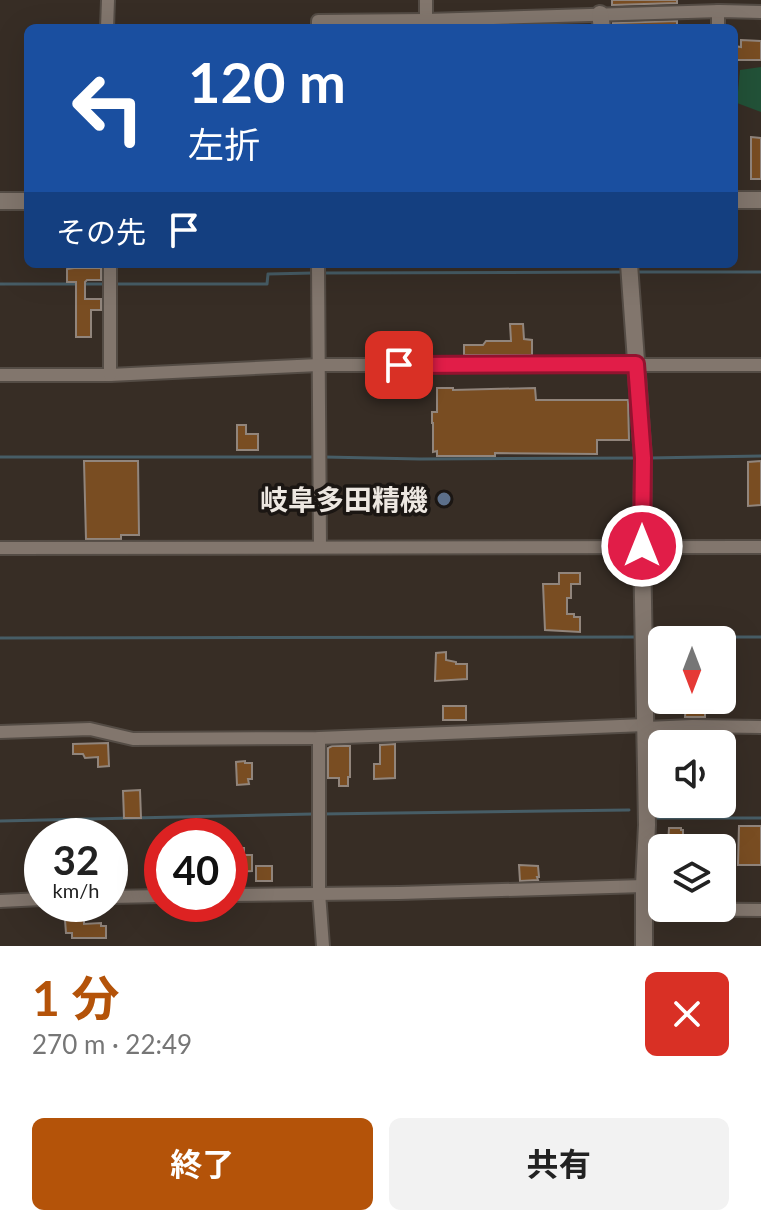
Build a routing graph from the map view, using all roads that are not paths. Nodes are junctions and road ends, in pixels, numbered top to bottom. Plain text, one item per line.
1 (108, 0) edge
2 (426, 0) edge
3 (718, 11) junction
4 (761, 12) edge
5 (600, 14) edge
6 (426, 20) junction
7 (107, 24) edge
8 (318, 24) edge
9 (718, 24) edge
10 (738, 200) edge
11 (761, 200) edge
12 (0, 201) edge
13 (24, 201) edge
14 (110, 268) edge
15 (318, 268) edge
16 (629, 268) edge
17 (636, 364) junction
18 (319, 365) junction
19 (761, 365) edge
20 (0, 375) edge
21 (110, 375) junction
22 (642, 546) junction
23 (320, 547) junction
24 (761, 547) edge
25 (0, 548) edge
26 (645, 727) junction
27 (761, 727) edge
28 (0, 732) edge
29 (319, 738) junction
30 (644, 886) junction
31 (319, 893) junction
32 (248, 895) edge
33 (24, 900) edge
34 (0, 901) edge
35 (645, 909) junction
36 (761, 910) edge
37 (323, 946) edge
38 (644, 946) edge

1 - 7 street
2 - 6 street
3 - 4 street
3 - 5 street
3 - 9 street
5 - 6 street
6 - 8 street
10 - 11 street
12 - 13 street
14 - 21 street
15 - 18 street
16 - 17 street
17 - 18 street
17 - 19 street
17 - 22 street
18 - 21 street
18 - 23 street
20 - 21 street
22 - 23 street
22 - 24 street
22 - 26 street
23 - 25 street
26 - 27 street
26 - 29 street
26 - 30 street
28 - 29 street
29 - 31 street
30 - 31 street
30 - 35 street
31 - 32 street
31 - 37 street
33 - 34 street
35 - 36 street
35 - 38 street

